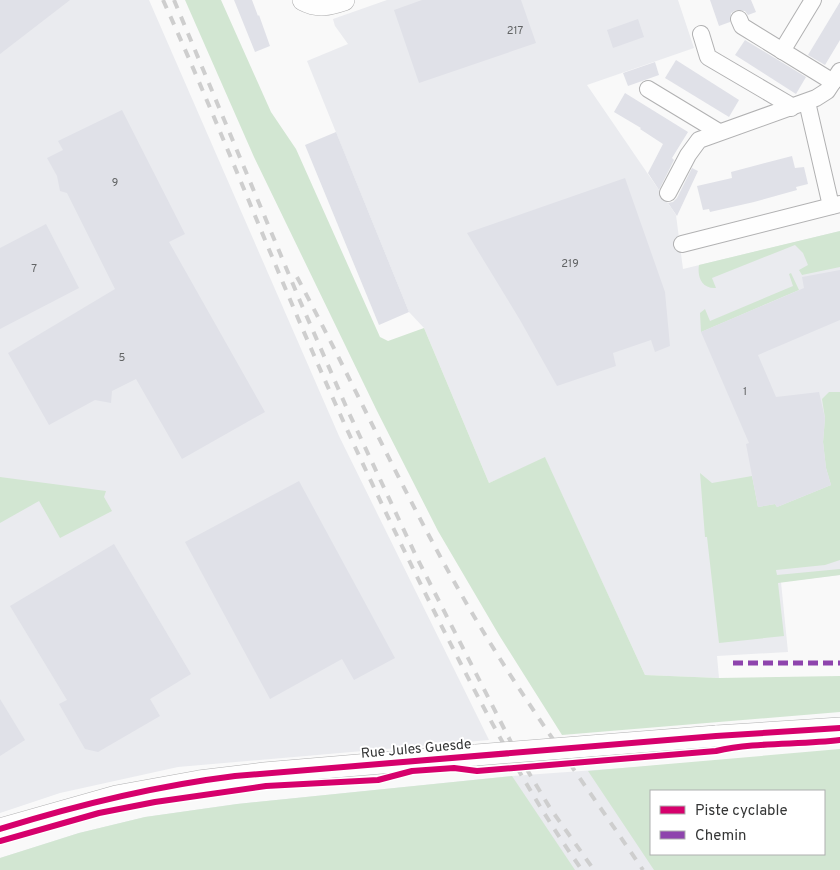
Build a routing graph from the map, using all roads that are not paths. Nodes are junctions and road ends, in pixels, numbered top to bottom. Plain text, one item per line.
1 (344, 0) edge
2 (813, 0) edge
3 (310, 3) edge
4 (739, 19) dead end
5 (701, 34) dead end
6 (782, 51) junction
7 (837, 77) edge
8 (648, 89) dead end
9 (807, 102) junction
10 (791, 108) junction
11 (719, 132) junction
12 (668, 192) dead end
13 (835, 205) edge
14 (682, 244) dead end
15 (840, 728) edge
16 (0, 828) edge

1 - 3 street
2 - 6 street
4 - 6 street
5 - 10 street
6 - 7 street
7 - 9 street
8 - 11 street
9 - 10 street
9 - 13 street
10 - 11 street
11 - 12 street
13 - 14 street
15 - 16 street, Rue Jules Guesde, bridge

